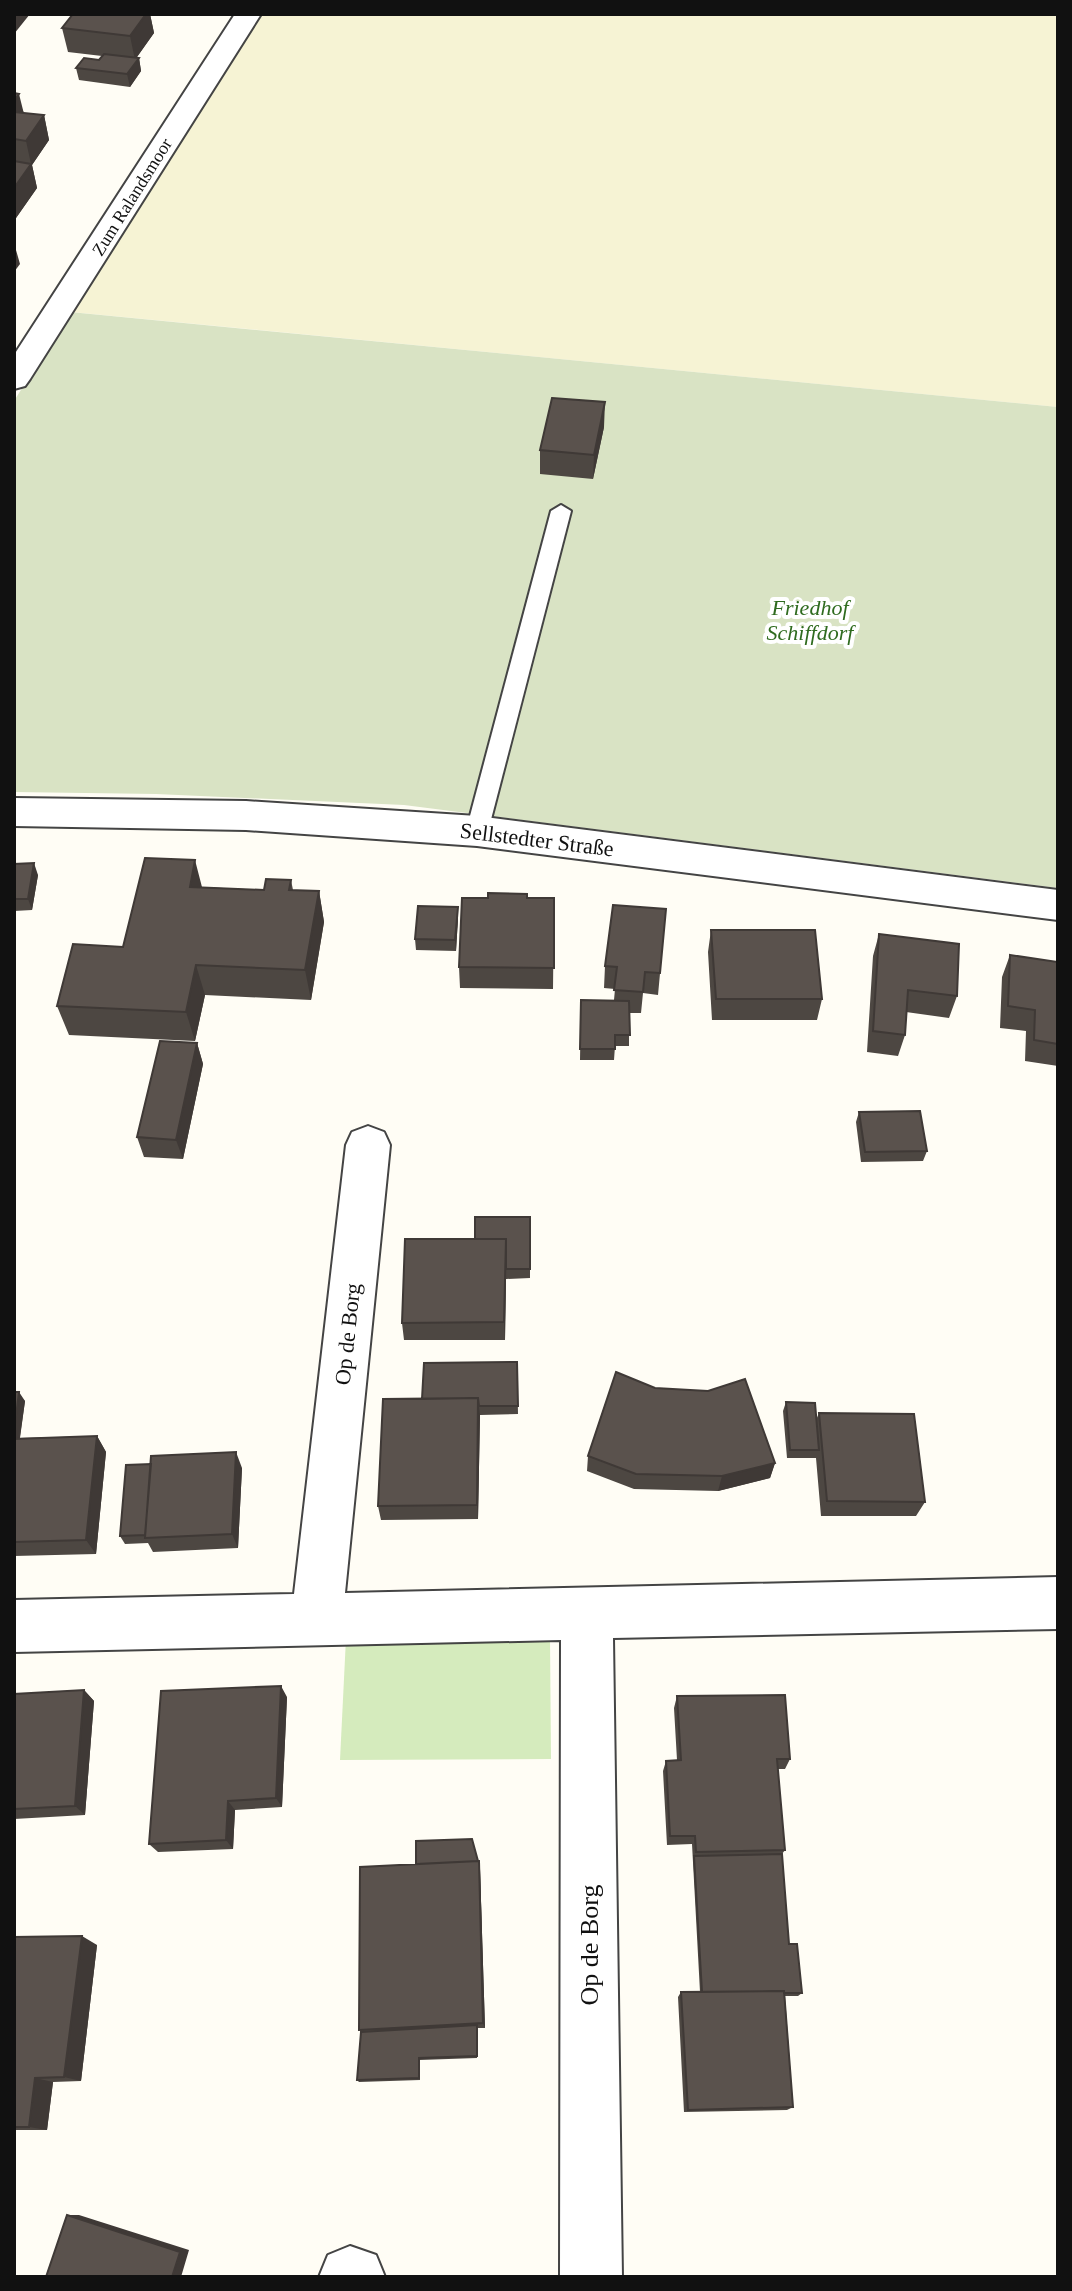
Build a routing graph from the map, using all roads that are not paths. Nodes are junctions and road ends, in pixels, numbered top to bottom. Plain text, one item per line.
1 (248, 14) edge
2 (29, 334) edge
3 (14, 379) edge
4 (561, 511) dead end
5 (14, 812) edge
6 (477, 831) junction
7 (1058, 905) edge
8 (368, 1145) dead end
9 (1058, 1603) edge
10 (587, 1613) junction
11 (317, 1619) junction
12 (14, 1626) edge
13 (591, 2277) edge

1 - 2 street, Zum Ralandsmoor
2 - 3 street, Zum Ralandsmoor
4 - 6 lane
5 - 6 street, Sellstedter Straße
6 - 7 street, Sellstedter Straße
8 - 11 street, Op de Borg
9 - 10 street
10 - 11 street
10 - 13 street, Op de Borg
11 - 12 street

